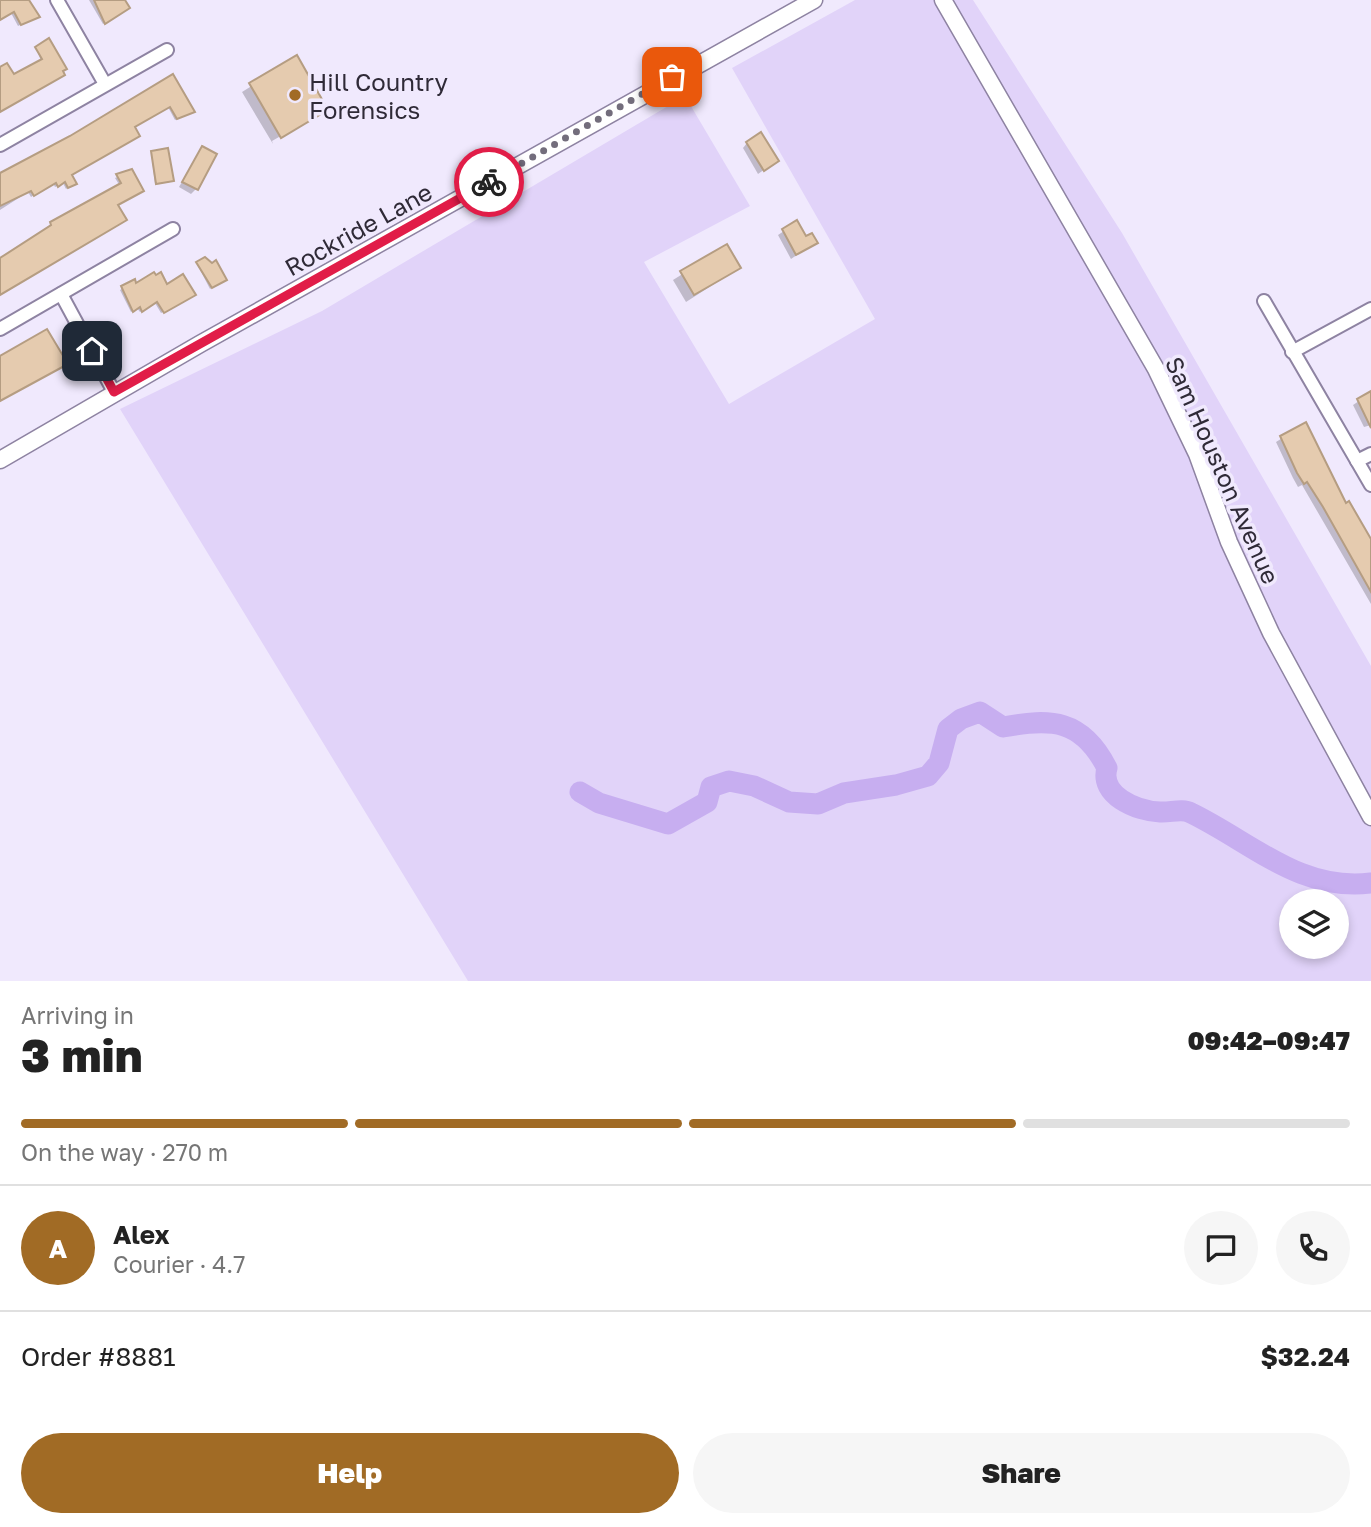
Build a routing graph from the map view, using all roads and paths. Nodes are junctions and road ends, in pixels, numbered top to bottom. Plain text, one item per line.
1 (57, 0) edge
2 (814, 0) edge
3 (943, 0) edge
4 (167, 50) dead end
5 (106, 84) junction
6 (0, 145) edge
7 (173, 229) dead end
8 (61, 294) junction
9 (1264, 301) dead end
10 (1371, 309) edge
11 (0, 329) edge
12 (1292, 352) junction
13 (114, 392) junction
14 (1371, 454) edge
15 (0, 460) edge
16 (1357, 461) junction
17 (1371, 485) edge
18 (1371, 817) edge

1 - 5 street
2 - 13 street, Rockride Lane
3 - 18 street, Sam Houston Avenue
4 - 5 street
5 - 6 street
7 - 8 street
8 - 11 street
8 - 13 street
9 - 12 street
10 - 12 street
12 - 16 street
13 - 15 street, Rockride Lane
14 - 16 street
16 - 17 street

